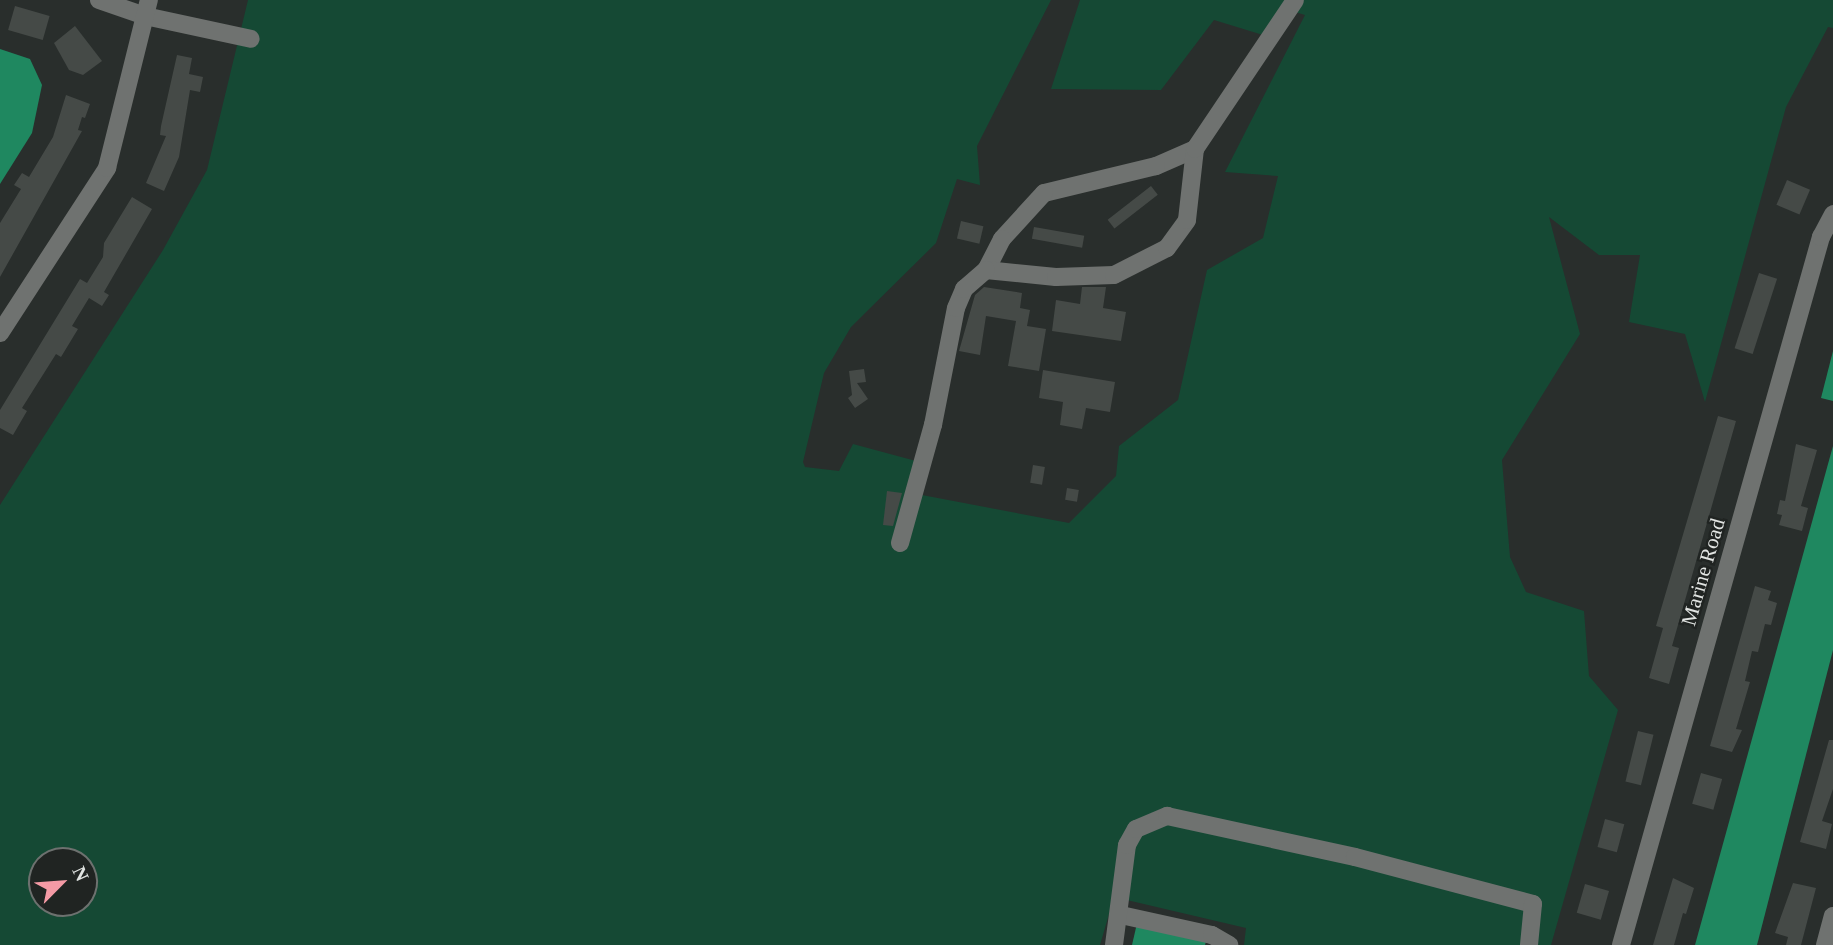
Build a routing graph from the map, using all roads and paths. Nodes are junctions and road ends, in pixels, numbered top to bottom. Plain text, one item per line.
1 (99, 0) edge
2 (1295, 0) edge
3 (147, 8) edge
4 (251, 39) dead end
5 (1195, 149) junction
6 (1833, 214) edge
7 (986, 270) junction
8 (0, 333) edge
9 (900, 543) dead end
10 (1121, 915) junction
11 (1833, 916) edge
12 (1114, 945) edge
13 (1228, 945) edge
14 (1529, 945) edge
15 (1621, 945) edge
16 (1825, 945) edge

1 - 3 street
2 - 5 street
3 - 4 street
3 - 8 street
5 - 7 street
5 - 7 street
6 - 15 street, Marine Road
7 - 9 street
10 - 12 street
10 - 13 street
10 - 14 street
11 - 16 street

